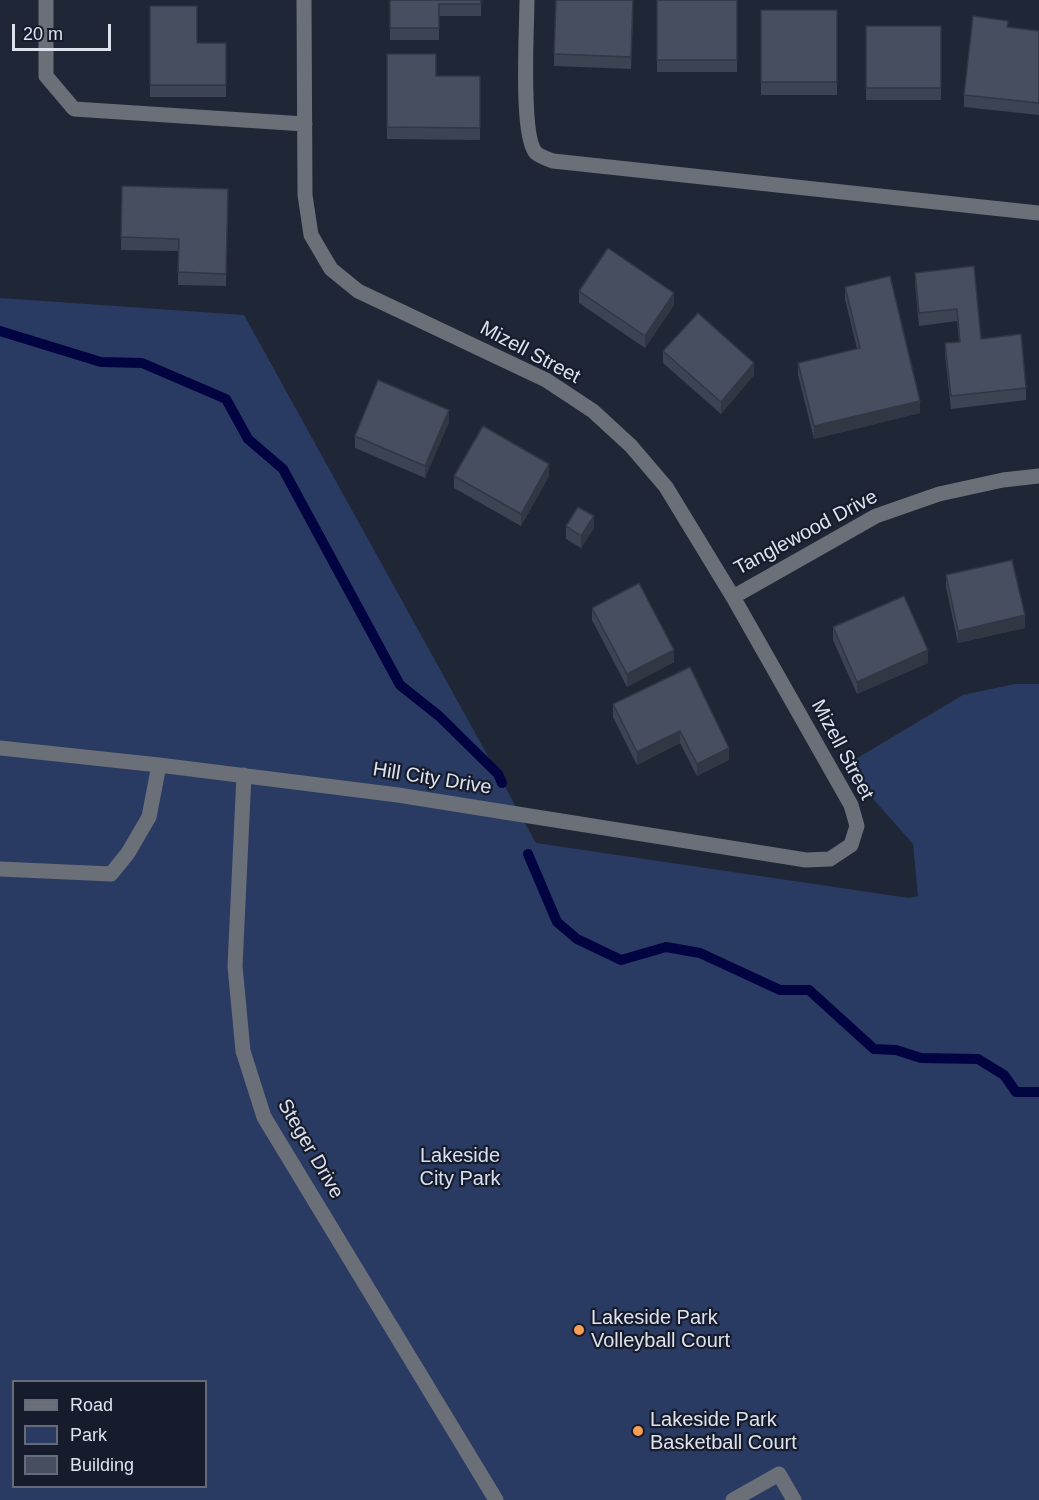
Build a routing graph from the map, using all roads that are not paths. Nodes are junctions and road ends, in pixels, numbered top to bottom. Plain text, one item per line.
1 (46, 0) edge
2 (304, 0) edge
3 (527, 0) edge
4 (305, 124) junction
5 (1039, 213) edge
6 (1039, 476) edge
7 (733, 597) junction
8 (0, 748) edge
9 (159, 765) junction
10 (244, 775) junction
11 (851, 845) joint
12 (0, 869) edge
13 (496, 1500) edge
14 (734, 1500) edge
15 (794, 1500) edge

1 - 4 street
2 - 4 street, Mizell Street
3 - 5 street
4 - 7 street, Mizell Street
6 - 7 street, Tanglewood Drive
7 - 11 street, Mizell Street
8 - 9 street, Hill City Drive
9 - 10 street, Hill City Drive
9 - 12 street
10 - 11 street, Hill City Drive
10 - 13 street, Steger Drive
14 - 15 street

